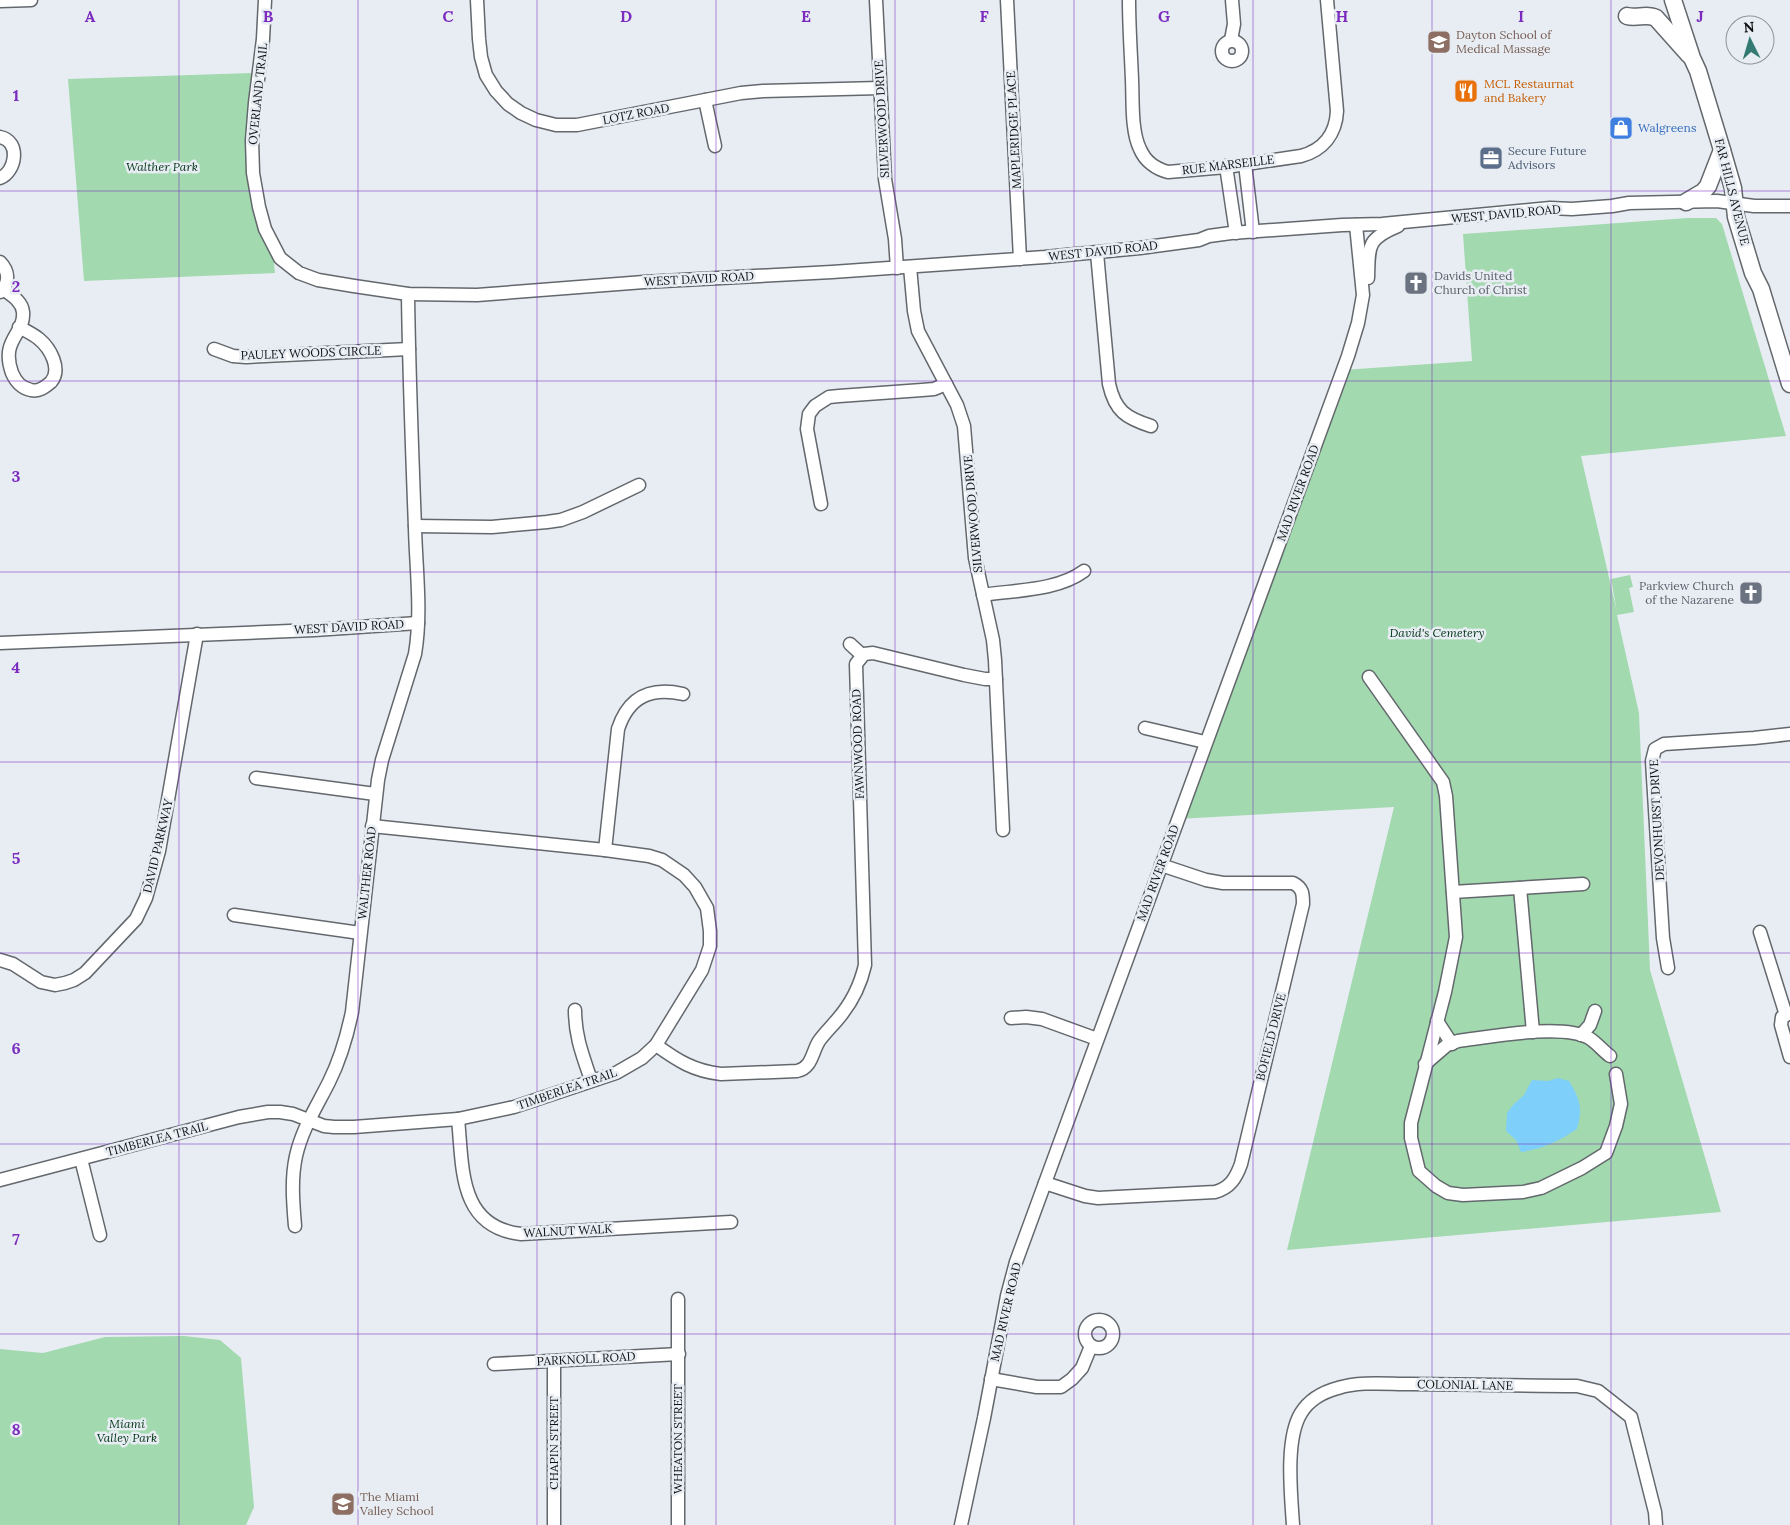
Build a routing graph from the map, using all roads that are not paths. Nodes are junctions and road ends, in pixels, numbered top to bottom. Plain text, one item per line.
1 (31, 0) edge
2 (264, 0) edge
3 (478, 0) edge
4 (876, 0) edge
5 (1007, 0) edge
6 (1129, 0) edge
7 (1232, 0) edge
8 (1327, 0) edge
9 (1673, 0) edge
10 (0, 1) edge
11 (1627, 16) dead end
12 (1231, 40) dead end
13 (1692, 58) junction
14 (880, 88) junction
15 (706, 100) junction
16 (0, 137) edge
17 (714, 146) dead end
18 (1722, 150) junction
19 (1244, 164) junction
20 (1226, 166) junction
21 (0, 178) edge
22 (1686, 202) junction
23 (1735, 204) junction
24 (1790, 206) edge
25 (1408, 222) junction
26 (1356, 226) junction
27 (1236, 232) junction
28 (1253, 232) junction
29 (1097, 253) junction
30 (1020, 259) junction
31 (0, 262) edge
32 (910, 267) junction
33 (897, 268) junction
34 (2, 291) edge
35 (408, 294) junction
36 (1363, 295) junction
37 (19, 327) junction
38 (5, 343) edge
39 (214, 349) dead end
40 (409, 349) junction
41 (946, 384) junction
42 (1790, 384) edge
43 (1151, 426) dead end
44 (640, 486) dead end
45 (821, 504) dead end
46 (414, 526) junction
47 (1084, 571) dead end
48 (983, 595) junction
49 (418, 623) junction
50 (197, 634) junction
51 (0, 643) edge
52 (850, 644) dead end
53 (862, 656) junction
54 (1369, 677) dead end
55 (996, 679) junction
56 (683, 694) dead end
57 (1145, 728) dead end
58 (1790, 734) edge
59 (1205, 742) junction
60 (256, 778) dead end
61 (376, 794) junction
62 (372, 826) junction
63 (1003, 830) dead end
64 (605, 850) junction
65 (1161, 865) junction
66 (1583, 884) dead end
67 (1520, 888) junction
68 (1454, 892) junction
69 (234, 915) dead end
70 (1760, 932) dead end
71 (360, 933) junction
72 (0, 960) edge
73 (1668, 968) dead end
74 (575, 1010) dead end
75 (1596, 1011) dead end
76 (1788, 1014) edge
77 (1010, 1018) dead end
78 (1437, 1021) junction
79 (1533, 1032) junction
80 (1581, 1035) junction
81 (1097, 1039) junction
82 (1452, 1044) junction
83 (656, 1045) junction
84 (1610, 1056) dead end
85 (1790, 1056) edge
86 (1425, 1064) junction
87 (1616, 1074) dead end
88 (591, 1080) junction
89 (458, 1119) junction
90 (309, 1120) junction
91 (81, 1159) junction
92 (0, 1180) edge
93 (1045, 1182) junction
94 (731, 1222) dead end
95 (295, 1226) dead end
96 (100, 1235) dead end
97 (678, 1298) dead end
98 (1091, 1346) dead end
99 (678, 1354) junction
100 (554, 1361) junction
101 (494, 1364) dead end
102 (991, 1379) junction
103 (554, 1525) edge
104 (678, 1525) edge
105 (961, 1525) edge
106 (1293, 1525) edge
107 (1656, 1525) edge

1 - 10 street
2 - 35 street, OVERLAND TRAIL
3 - 15 street, LOTZ ROAD
4 - 14 street, SILVERWOOD DRIVE
5 - 30 street, MAPLERIDGE PLACE
6 - 20 street, RUE MARSEILLE
7 - 12 street
8 - 19 street, RUE MARSEILLE
9 - 13 main road, FAR HILLS AVENUE
11 - 13 main road
13 - 18 main road, FAR HILLS AVENUE
14 - 15 street, LOTZ ROAD
14 - 33 street, SILVERWOOD DRIVE
15 - 17 street
16 - 21 street
18 - 22 main road
18 - 23 main road, FAR HILLS AVENUE
19 - 20 street, RUE MARSEILLE
19 - 28 street
20 - 27 street
22 - 23 street, WEST DAVID ROAD
22 - 25 street, WEST DAVID ROAD
23 - 24 street, WEST DAVID ROAD
23 - 42 main road, FAR HILLS AVENUE
25 - 26 street, WEST DAVID ROAD
25 - 36 street
26 - 28 street, WEST DAVID ROAD
26 - 36 street, MAD RIVER ROAD
27 - 28 street, WEST DAVID ROAD
27 - 29 street, WEST DAVID ROAD
29 - 30 street, WEST DAVID ROAD
29 - 43 street
30 - 32 street, WEST DAVID ROAD
31 - 34 street
32 - 33 street, WEST DAVID ROAD
32 - 41 street, SILVERWOOD DRIVE
33 - 35 street, WEST DAVID ROAD
34 - 37 street
35 - 40 street, WEST DAVID ROAD
36 - 59 street, MAD RIVER ROAD
37 - 38 street
37 - 38 street
39 - 40 street, PAULEY WOODS CIRCLE
40 - 46 street, WEST DAVID ROAD
41 - 45 street
41 - 48 street, SILVERWOOD DRIVE
44 - 46 street
46 - 49 street, WEST DAVID ROAD
47 - 48 street
48 - 55 street, SILVERWOOD DRIVE
49 - 50 street, WEST DAVID ROAD
49 - 61 street, WALTHER ROAD
50 - 51 street, WEST DAVID ROAD
50 - 72 street, DAVID PARKWAY
52 - 53 street
53 - 55 street
53 - 83 street, FAWNWOOD ROAD
54 - 68 street
55 - 63 street, SILVERWOOD DRIVE
56 - 64 street
57 - 59 street
58 - 73 street, DEVONHURST DRIVE
59 - 65 street, MAD RIVER ROAD
60 - 61 street
61 - 62 street, WALTHER ROAD
62 - 64 street, TIMBERLEA TRAIL
62 - 71 street, WALTHER ROAD
64 - 83 street, TIMBERLEA TRAIL
65 - 81 street, MAD RIVER ROAD
65 - 93 street, BOFIELD DRIVE
66 - 67 street
67 - 68 street
67 - 79 street
68 - 78 street
69 - 71 street
70 - 76 street
71 - 90 street, WALTHER ROAD
74 - 88 street
75 - 80 street
76 - 85 street
77 - 81 street
78 - 82 street
78 - 86 street
79 - 80 street
79 - 82 street
80 - 84 street
81 - 93 street, MAD RIVER ROAD
82 - 86 street
83 - 88 street, TIMBERLEA TRAIL
86 - 87 street
88 - 89 street, TIMBERLEA TRAIL
89 - 90 street, TIMBERLEA TRAIL
89 - 94 street, WALNUT WALK
90 - 91 street, TIMBERLEA TRAIL
90 - 95 street, WALTHER ROAD
91 - 92 street, TIMBERLEA TRAIL
91 - 96 street
93 - 102 street, MAD RIVER ROAD
97 - 99 street, WHEATON STREET
98 - 102 street
99 - 100 street, PARKNOLL ROAD
99 - 104 street, WHEATON STREET
100 - 101 street, PARKNOLL ROAD
100 - 103 street, CHAPIN STREET
102 - 105 street, MAD RIVER ROAD
106 - 107 street, COLONIAL LANE

